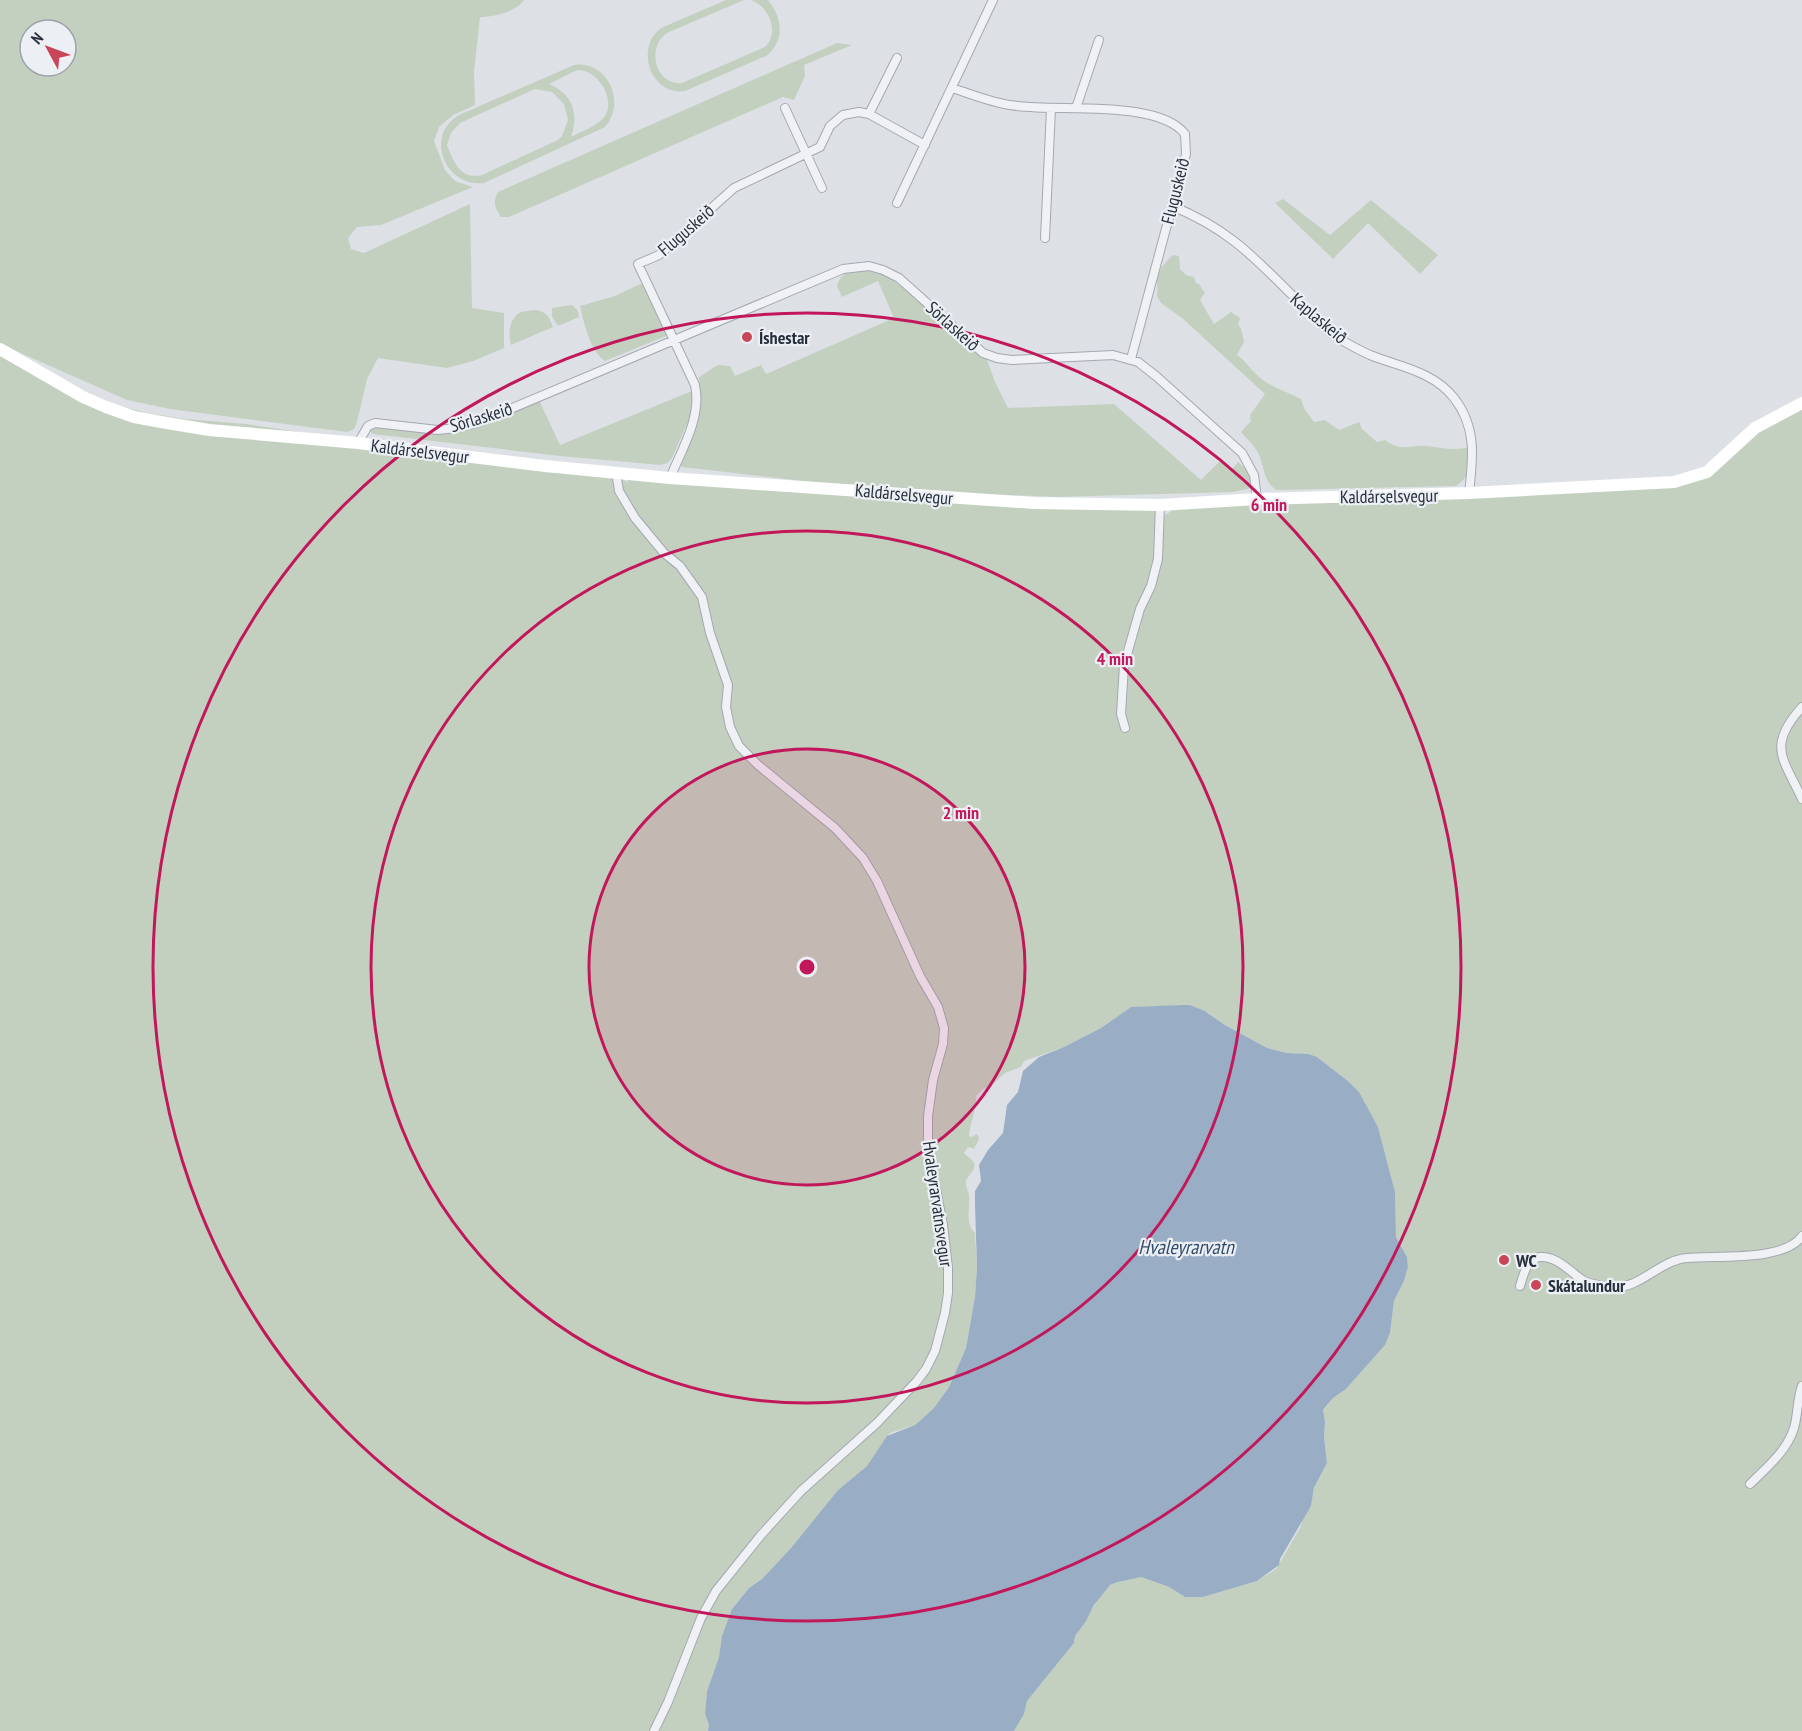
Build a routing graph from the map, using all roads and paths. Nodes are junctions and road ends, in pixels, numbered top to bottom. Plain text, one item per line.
1 (993, 0) edge
2 (1099, 40) dead end
3 (897, 58) dead end
4 (951, 88) junction
5 (785, 108) dead end
6 (1077, 108) junction
7 (1051, 109) junction
8 (869, 114) junction
9 (925, 145) junction
10 (806, 153) junction
11 (822, 188) dead end
12 (897, 203) dead end
13 (1172, 206) junction
14 (1046, 238) dead end
15 (674, 340) junction
16 (0, 350) edge
17 (1131, 359) junction
18 (1802, 403) edge
19 (358, 443) junction
20 (616, 472) junction
21 (670, 478) junction
22 (1469, 494) junction
23 (1257, 499) junction
24 (1160, 505) junction
25 (1802, 707) edge
26 (1125, 728) dead end
27 (1802, 800) edge
28 (1801, 1241) edge
29 (1520, 1286) dead end
30 (1802, 1386) edge
31 (1750, 1484) dead end
32 (654, 1731) edge

1 - 4 street
2 - 6 street
3 - 8 street
4 - 7 street, Fluguskeið
4 - 9 street
5 - 10 street
6 - 7 street, Fluguskeið
6 - 13 street, Fluguskeið
7 - 14 street
8 - 9 street
8 - 10 street, Fluguskeið
9 - 12 street
10 - 11 street
10 - 15 street, Fluguskeið
13 - 17 street, Fluguskeið
13 - 22 street, Kaplaskeið
15 - 17 street, Sörlaskeið
15 - 19 street, Sörlaskeið
15 - 21 street
16 - 19 street, Kaldárselsvegur
17 - 23 street, Sörlaskeið
18 - 22 street, Kaldárselsvegur
19 - 20 street, Kaldárselsvegur
20 - 21 street, Kaldárselsvegur
20 - 32 street, Hvaleyrarvatnsvegur
21 - 24 street, Kaldárselsvegur
22 - 23 street, Kaldárselsvegur
23 - 24 street, Kaldárselsvegur
24 - 26 street
25 - 27 street
28 - 29 street
30 - 31 street

